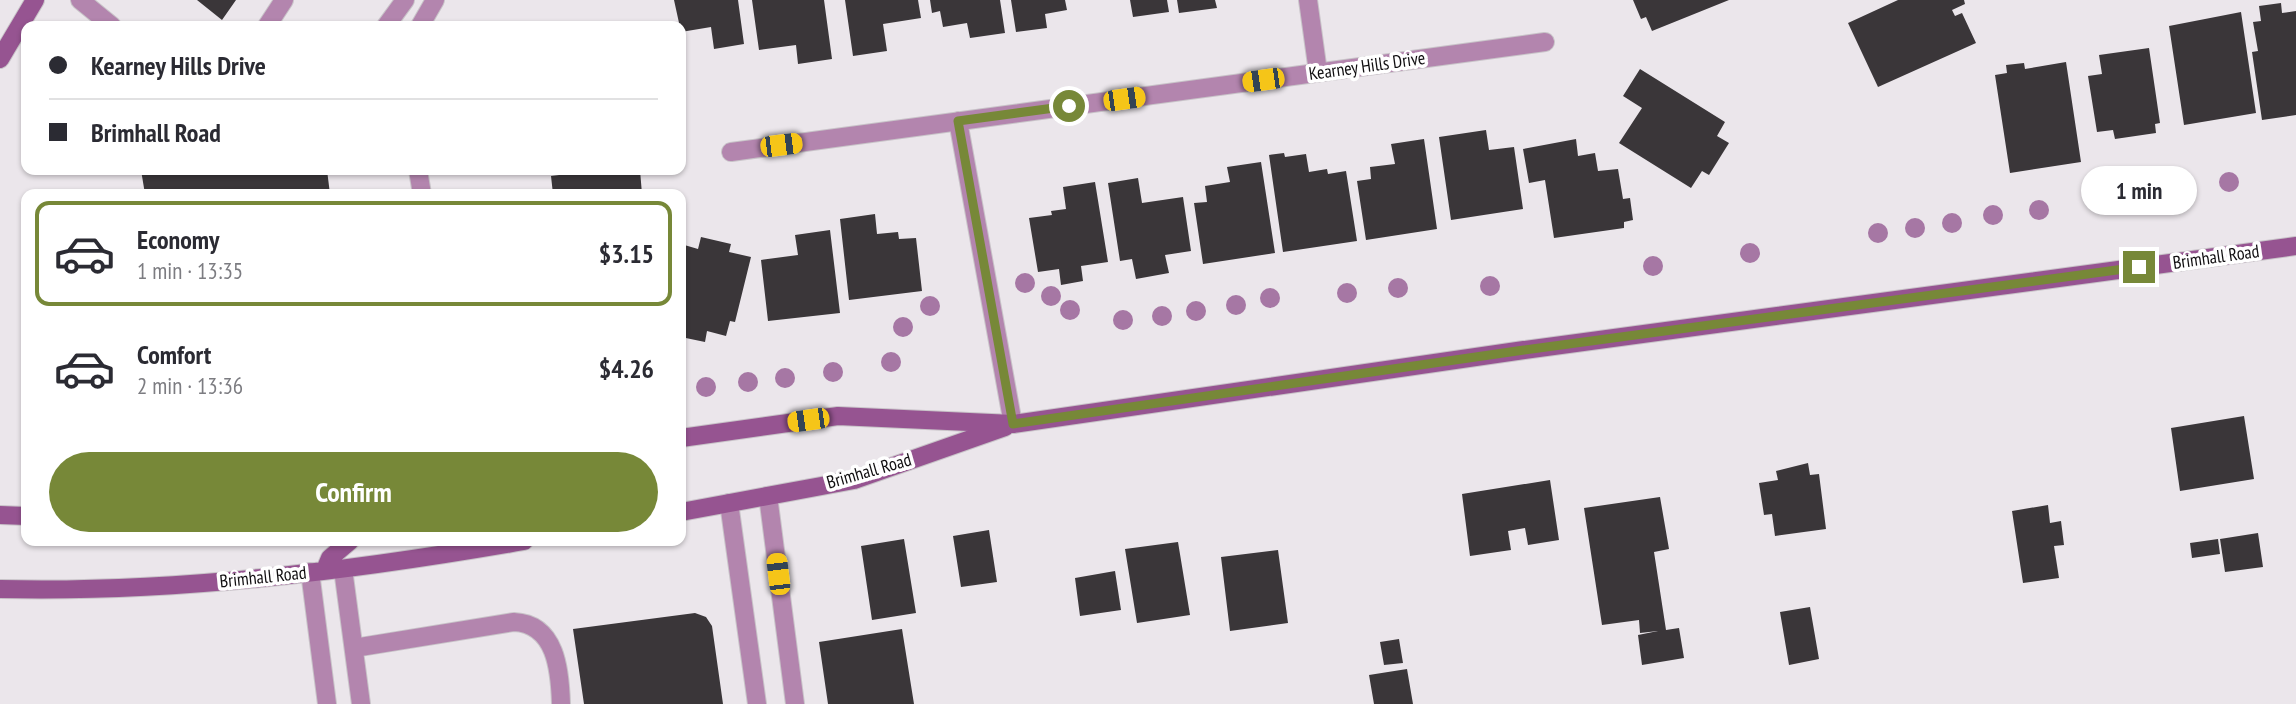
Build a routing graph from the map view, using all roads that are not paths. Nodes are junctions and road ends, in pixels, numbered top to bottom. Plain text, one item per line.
1 (35, 0) edge
2 (80, 0) edge
3 (284, 0) edge
4 (405, 0) edge
5 (435, 0) edge
6 (1308, 0) edge
7 (23, 21) edge
8 (106, 21) edge
9 (270, 21) edge
10 (390, 21) edge
11 (423, 21) edge
12 (21, 24) edge
13 (1545, 41) dead end
14 (0, 59) edge
15 (1318, 72) junction
16 (958, 121) junction
17 (731, 152) dead end
18 (2296, 246) edge
19 (1013, 424) junction
20 (686, 437) edge
21 (768, 496) junction
22 (729, 503) junction
23 (686, 511) edge
24 (0, 515) edge
25 (21, 516) edge
26 (344, 546) edge
27 (490, 546) edge
28 (326, 570) junction
29 (0, 589) edge
30 (354, 648) junction
31 (327, 704) edge
32 (361, 704) edge
33 (561, 704) edge
34 (757, 704) edge
35 (795, 704) edge

1 - 7 street
2 - 8 street
3 - 9 street
4 - 10 street
5 - 11 street
6 - 15 street
12 - 14 street
13 - 15 street, Kearney Hills Drive
15 - 16 street, Kearney Hills Drive
16 - 17 street, Kearney Hills Drive
16 - 19 street
18 - 19 street, Brimhall Road
19 - 20 street, Brimhall Road
19 - 21 street, Brimhall Road
21 - 22 street, Brimhall Road
21 - 35 street
22 - 23 street, Brimhall Road
22 - 34 street
24 - 25 street
26 - 28 street
27 - 28 street, Brimhall Road
28 - 29 street, Brimhall Road
28 - 30 street
28 - 31 street
30 - 32 street
30 - 33 street

